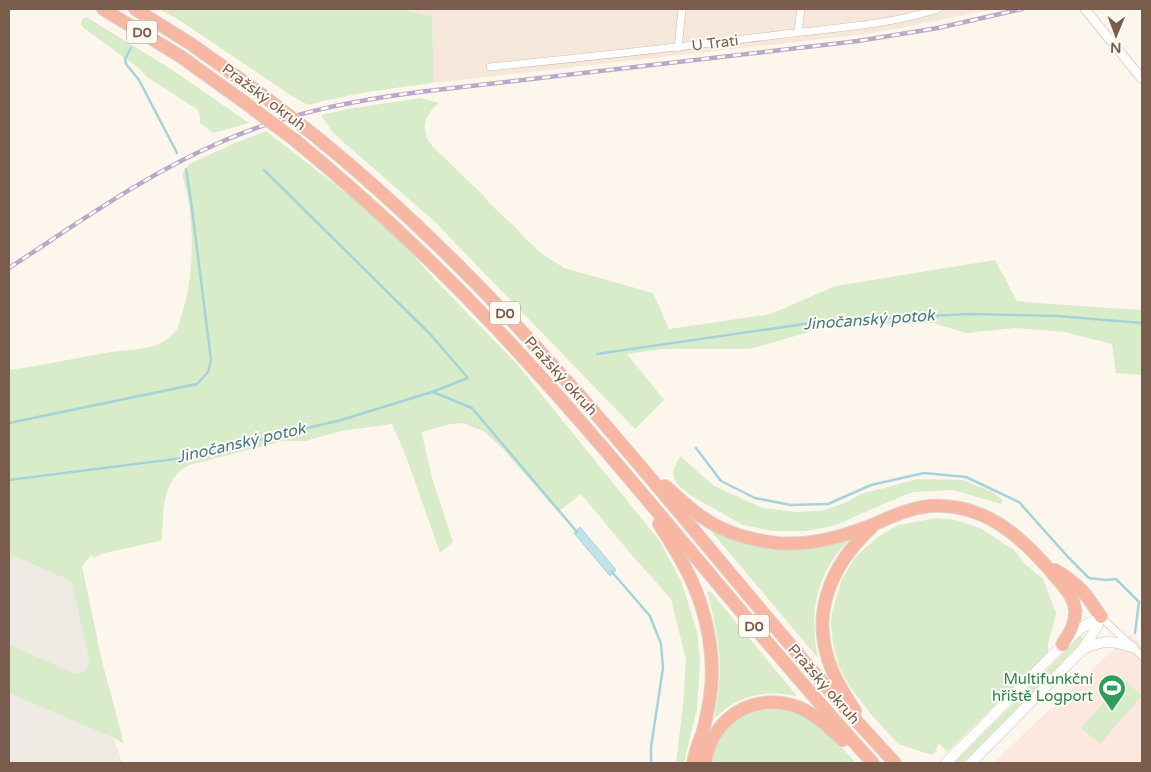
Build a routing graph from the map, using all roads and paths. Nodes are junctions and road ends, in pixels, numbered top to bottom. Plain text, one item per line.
1 (103, 9) edge
2 (135, 9) edge
3 (682, 9) edge
4 (801, 9) edge
5 (938, 9) edge
6 (1085, 9) edge
7 (798, 32) junction
8 (678, 48) junction
9 (490, 67) dead end
10 (1142, 79) edge
11 (638, 463) junction
12 (637, 488) junction
13 (877, 523) junction
14 (1043, 562) junction
15 (1062, 585) junction
16 (1101, 617) junction
17 (1062, 645) junction
18 (1132, 647) junction
19 (1082, 650) junction
20 (1142, 656) edge
21 (875, 742) junction
22 (693, 763) edge
23 (705, 763) edge
24 (871, 763) edge
25 (895, 763) edge
26 (946, 763) edge
27 (971, 763) edge

1 - 12 highway, Pražský okruh / D0, bridge
2 - 11 highway, Pražský okruh / D0, bridge
3 - 8 street
4 - 7 street
5 - 7 street, U Trati
6 - 10 street
7 - 8 street, U Trati
8 - 9 street, U Trati
11 - 13 highway
11 - 21 highway, Pražský okruh / D0
12 - 22 highway
12 - 24 highway, Pražský okruh / D0
13 - 14 highway
13 - 21 highway
14 - 15 highway
14 - 16 highway
15 - 16 highway
15 - 17 highway
16 - 17 main road
16 - 18 street
16 - 19 main road
17 - 26 main road
18 - 19 main road
18 - 20 street
19 - 27 main road
21 - 25 highway, Pražský okruh / D0
23 - 24 highway

